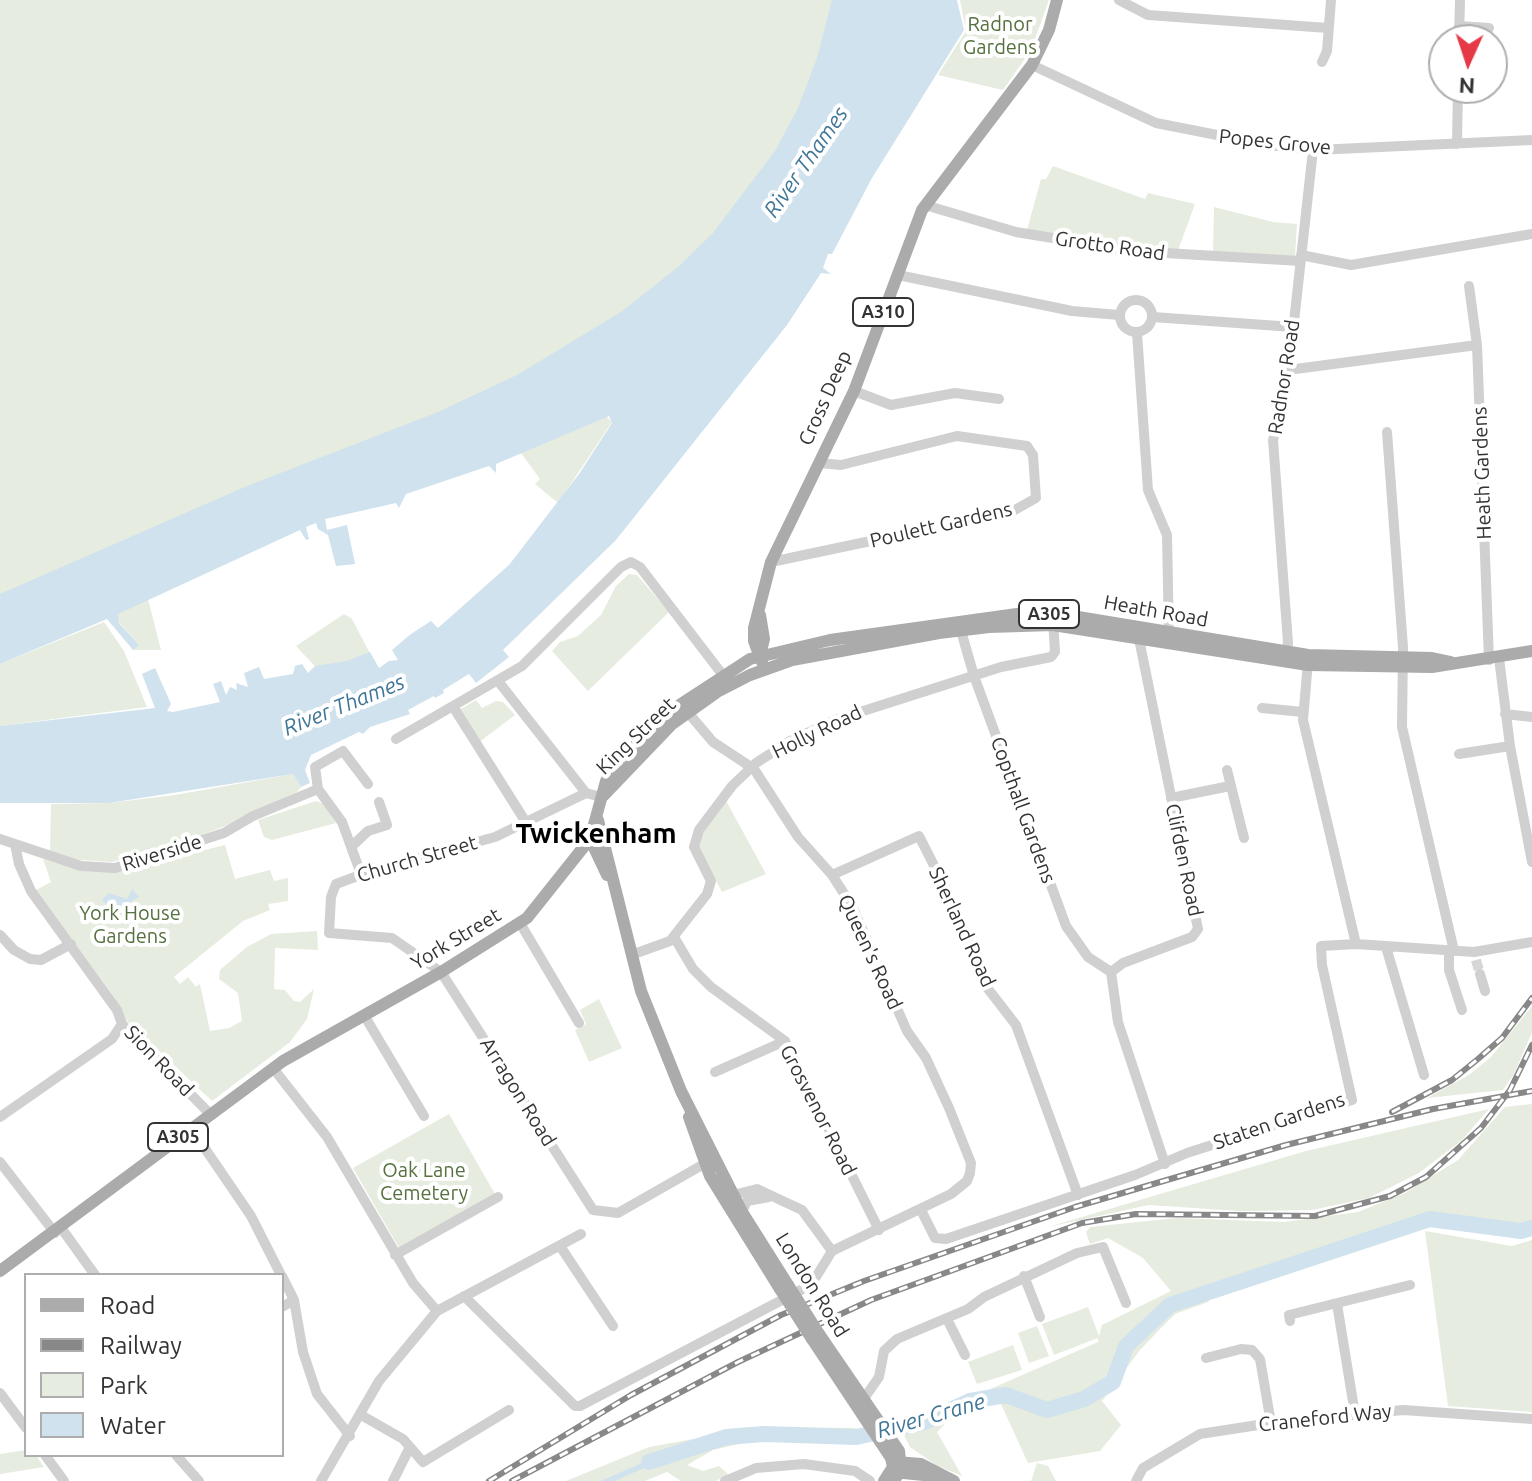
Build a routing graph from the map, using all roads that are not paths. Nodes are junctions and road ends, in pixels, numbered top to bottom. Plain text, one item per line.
1 (1057, 0) edge
2 (1119, 0) edge
3 (1331, 0) edge
4 (1460, 0) edge
5 (1459, 24) edge
6 (1328, 28) junction
7 (1322, 62) dead end
8 (1032, 65) junction
9 (1458, 104) edge
10 (1532, 140) edge
11 (1457, 144) junction
12 (1313, 150) junction
13 (925, 205) junction
14 (1532, 234) edge
15 (1301, 258) junction
16 (898, 275) junction
17 (1469, 286) dead end
18 (1119, 315) junction
19 (1153, 317) junction
20 (1293, 327) junction
21 (1137, 333) junction
22 (1477, 345) junction
23 (1288, 370) junction
24 (854, 391) junction
25 (999, 399) dead end
26 (1387, 432) dead end
27 (819, 463) junction
28 (771, 562) junction
29 (1053, 620) junction
30 (959, 626) junction
31 (1169, 638) junction
32 (1139, 639) junction
33 (1532, 651) edge
34 (760, 655) junction
35 (1285, 657) junction
36 (1494, 659) junction
37 (1308, 660) junction
38 (1402, 663) junction
39 (764, 669) junction
40 (722, 674) junction
41 (974, 676) junction
42 (498, 681) junction
43 (454, 708) junction
44 (684, 708) junction
45 (1262, 708) dead end
46 (1303, 712) junction
47 (1505, 714) junction
48 (1532, 717) edge
49 (396, 739) dead end
50 (1510, 746) junction
51 (1459, 754) dead end
52 (752, 767) junction
53 (1227, 770) dead end
54 (368, 784) dead end
55 (1230, 786) junction
56 (318, 789) junction
57 (586, 793) junction
58 (601, 797) junction
59 (1171, 798) junction
60 (379, 802) dead end
61 (597, 817) junction
62 (527, 824) junction
63 (1244, 838) dead end
64 (0, 839) edge
65 (590, 839) junction
66 (15, 844) junction
67 (352, 846) junction
68 (1532, 862) edge
69 (361, 874) junction
70 (832, 875) junction
71 (611, 881) junction
72 (520, 923) junction
73 (329, 933) joint
74 (0, 935) edge
75 (674, 937) junction
76 (1532, 942) edge
77 (71, 944) junction
78 (1356, 944) junction
79 (1386, 947) junction
80 (1451, 951) junction
81 (631, 955) junction
82 (441, 972) junction
83 (1111, 972) junction
84 (1480, 974) tunnel mouth
85 (1485, 991) dead end
86 (1462, 1010) dead end
87 (364, 1015) junction
88 (579, 1023) dead end
89 (122, 1024) junction
90 (785, 1041) junction
91 (273, 1068) junction
92 (715, 1072) dead end
93 (1424, 1075) dead end
94 (209, 1113) junction
95 (424, 1116) dead end
96 (0, 1117) edge
97 (191, 1128) junction
98 (709, 1161) junction
99 (0, 1162) edge
100 (1165, 1164) junction
101 (1078, 1195) junction
102 (498, 1197) dead end
103 (728, 1197) junction
104 (775, 1198) junction
105 (921, 1210) junction
106 (742, 1212) junction
107 (879, 1230) junction
108 (58, 1231) junction
109 (581, 1234) dead end
110 (560, 1246) junction
111 (832, 1251) junction
112 (395, 1255) junction
113 (0, 1271) edge
114 (93, 1273) edge
115 (280, 1273) edge
116 (1024, 1276) junction
117 (284, 1280) edge
118 (1410, 1285) dead end
119 (784, 1287) junction
120 (464, 1296) junction
121 (294, 1300) junction
122 (1126, 1303) dead end
123 (1337, 1304) junction
124 (284, 1306) edge
125 (437, 1311) junction
126 (1040, 1317) dead end
127 (947, 1319) junction
128 (1290, 1321) dead end
129 (613, 1326) dead end
130 (965, 1355) dead end
131 (1206, 1358) dead end
132 (0, 1393) edge
133 (864, 1408) junction
134 (509, 1410) dead end
135 (1355, 1414) junction
136 (361, 1415) junction
137 (1532, 1419) edge
138 (1271, 1423) junction
139 (24, 1425) edge
140 (350, 1436) junction
141 (410, 1447) junction
142 (46, 1457) edge
143 (178, 1457) edge
144 (896, 1470) edge
145 (868, 1479) edge
146 (950, 1479) edge
147 (64, 1481) edge
148 (199, 1481) edge
149 (321, 1481) edge
150 (393, 1481) edge
151 (725, 1481) edge
152 (884, 1481) edge
153 (1136, 1481) edge

1 - 8 main road, Cross Deep / A310
2 - 6 street
3 - 6 street
4 - 5 street
6 - 7 street
8 - 12 street, Popes Grove
8 - 13 main road, Cross Deep / A310
9 - 11 street
10 - 11 street, Popes Grove
11 - 12 street, Popes Grove
12 - 15 street, Radnor Road
13 - 15 street, Grotto Road
13 - 16 main road, Cross Deep / A310
14 - 15 street, Grotto Road
15 - 20 street, Radnor Road
16 - 18 street
16 - 24 main road, Cross Deep / A310
17 - 22 street, Heath Gardens
18 - 19 street
18 - 21 street
19 - 20 street
19 - 21 street
20 - 23 street, Radnor Road
21 - 31 street
22 - 23 street
22 - 36 street, Heath Gardens
23 - 35 street, Radnor Road
24 - 25 street
24 - 27 main road, Cross Deep / A310
26 - 38 street
27 - 28 main road, Cross Deep / A310
27 - 28 street, Poulett Gardens
28 - 34 main road, Cross Deep / A310
29 - 30 main road, Heath Road / A305
29 - 31 main road, Heath Road / A305
29 - 32 main road, Heath Road / A305
29 - 41 street, Holly Road
30 - 34 main road, Heath Road / A305
30 - 39 main road, Heath Road / A305
30 - 41 street, Copthall Gardens
31 - 32 main road, Heath Road / A305
31 - 35 main road, Heath Road / A305
32 - 59 street, Clifden Road
33 - 36 main road, Heath Road / A305
34 - 39 main road, Cross Deep / A310
34 - 40 main road, King Street / A305
35 - 37 main road, Heath Road / A305
36 - 38 main road, Heath Road / A305
36 - 47 street, Heath Gardens
37 - 38 main road, Heath Road / A305
37 - 46 street
38 - 80 street
39 - 44 main road, King Street / A305
40 - 42 street
40 - 44 main road, King Street / A305
41 - 52 street, Holly Road
41 - 83 street, Copthall Gardens
42 - 43 street
42 - 57 street
43 - 49 street
43 - 62 street
44 - 52 street, Queen's Road
44 - 58 main road, King Street / A305
45 - 46 street
46 - 78 street
47 - 48 street
47 - 50 street, Heath Gardens
50 - 51 street
50 - 68 street, Heath Gardens
52 - 70 street, Queen's Road
52 - 75 street, Holly Road
53 - 55 street
54 - 56 street
55 - 59 street
55 - 63 street
56 - 66 street, Riverside
56 - 67 street
57 - 58 street
57 - 62 street, Church Street
58 - 61 main road, London Road
59 - 83 street, Clifden Road
60 - 67 street
61 - 65 main road, London Road
61 - 71 main road, London Road
62 - 69 street, Church Street
64 - 66 street, Riverside
65 - 71 main road, London Road
65 - 72 main road, York Street / A305
66 - 77 street, Sion Road
67 - 69 street
69 - 73 street, Church Street
70 - 101 street, Sherland Road
70 - 105 street, Queen's Road
71 - 81 main road, London Road
72 - 82 main road, York Street / A305
72 - 88 street
73 - 82 street, Arragon Road
74 - 77 street
75 - 81 street
75 - 90 street, Grosvenor Road
76 - 80 street
77 - 89 street, Sion Road
78 - 79 street
78 - 100 street, Staten Gardens
79 - 80 street
79 - 93 street
80 - 86 street
81 - 98 main road, London Road
82 - 87 main road, York Street / A305
82 - 98 street, Arragon Road
83 - 100 street
84 - 85 street
87 - 91 main road, York Street / A305
87 - 95 street
89 - 94 street, Sion Road
89 - 96 street
90 - 92 street
90 - 107 street, Grosvenor Road
91 - 94 main road, A305
91 - 112 street
94 - 97 main road, A305
97 - 108 main road, A305
97 - 115 street
98 - 103 main road, London Road
99 - 108 street
100 - 101 street
101 - 105 street
102 - 112 street
103 - 104 street
103 - 106 main road, London Road
103 - 119 main road, London Road
104 - 106 street
104 - 111 street
105 - 107 street, Queen's Road
106 - 119 main road, London Road
107 - 111 street, Queen's Road
108 - 113 main road, A305
108 - 114 street
109 - 110 street
110 - 120 street
110 - 129 street
111 - 120 street
112 - 125 street
116 - 122 street
116 - 126 street
116 - 127 street
117 - 121 street
118 - 123 street
119 - 133 main road, London Road, bridge
120 - 125 street
121 - 124 street
121 - 140 street
123 - 128 street
123 - 135 street
125 - 136 street
127 - 130 street
127 - 133 street
131 - 138 street
132 - 139 street
133 - 144 main road, London Road
134 - 141 street
135 - 137 street, Craneford Way
135 - 138 street, Craneford Way
136 - 140 street
136 - 141 street
138 - 153 street, Craneford Way
140 - 149 street
141 - 150 street
142 - 147 street
143 - 148 street
144 - 146 main road
144 - 152 main road
145 - 151 street

